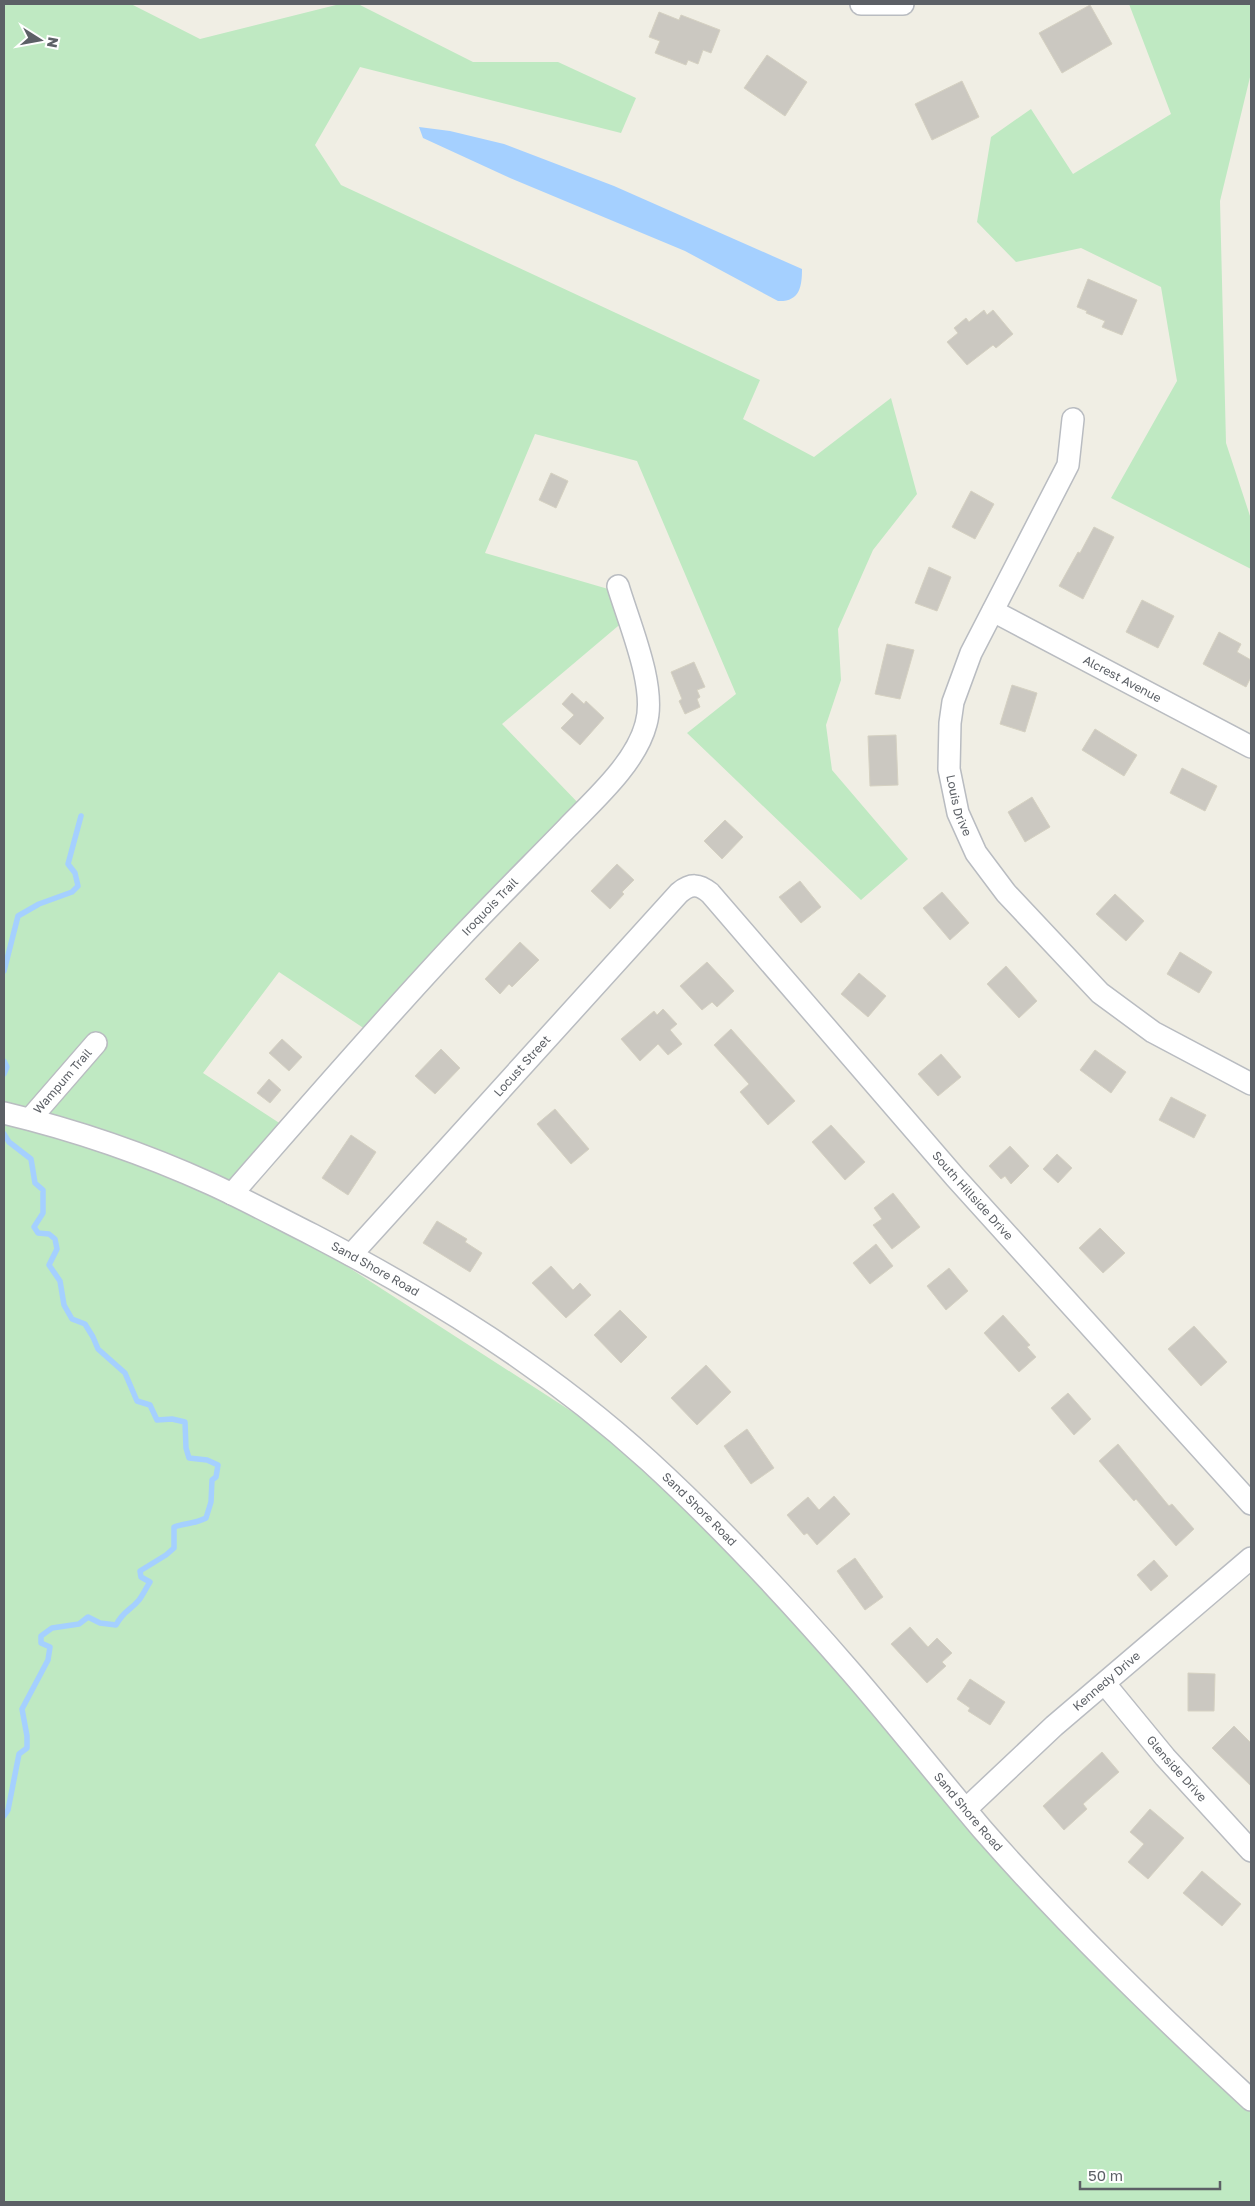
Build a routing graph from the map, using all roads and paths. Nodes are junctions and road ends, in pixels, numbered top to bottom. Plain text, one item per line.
1 (861, 4) edge
2 (903, 4) edge
3 (1073, 419) dead end
4 (618, 586) dead end
5 (993, 611) junction
6 (1251, 748) edge
7 (698, 886) joint
8 (96, 1042) dead end
9 (1251, 1084) edge
10 (4, 1113) edge
11 (28, 1119) junction
12 (232, 1194) junction
13 (351, 1255) junction
14 (1251, 1504) edge
15 (1251, 1558) edge
16 (1105, 1684) junction
17 (966, 1809) junction
18 (1251, 1851) edge
19 (1251, 2100) edge

1 - 2 street
3 - 5 street, Louis Drive
4 - 12 street, Iroquois Trail
5 - 6 street, Alcrest Avenue
5 - 9 street, Louis Drive
7 - 13 street, Locust Street
7 - 14 street, South Hillside Drive
8 - 11 street, Wampum Trail
10 - 11 street, Sand Shore Road
11 - 12 street, Sand Shore Road
12 - 13 street, Sand Shore Road
13 - 17 street, Sand Shore Road
15 - 16 street, Kennedy Drive
16 - 17 street, Kennedy Drive
16 - 18 street, Glenside Drive
17 - 19 street, Sand Shore Road

